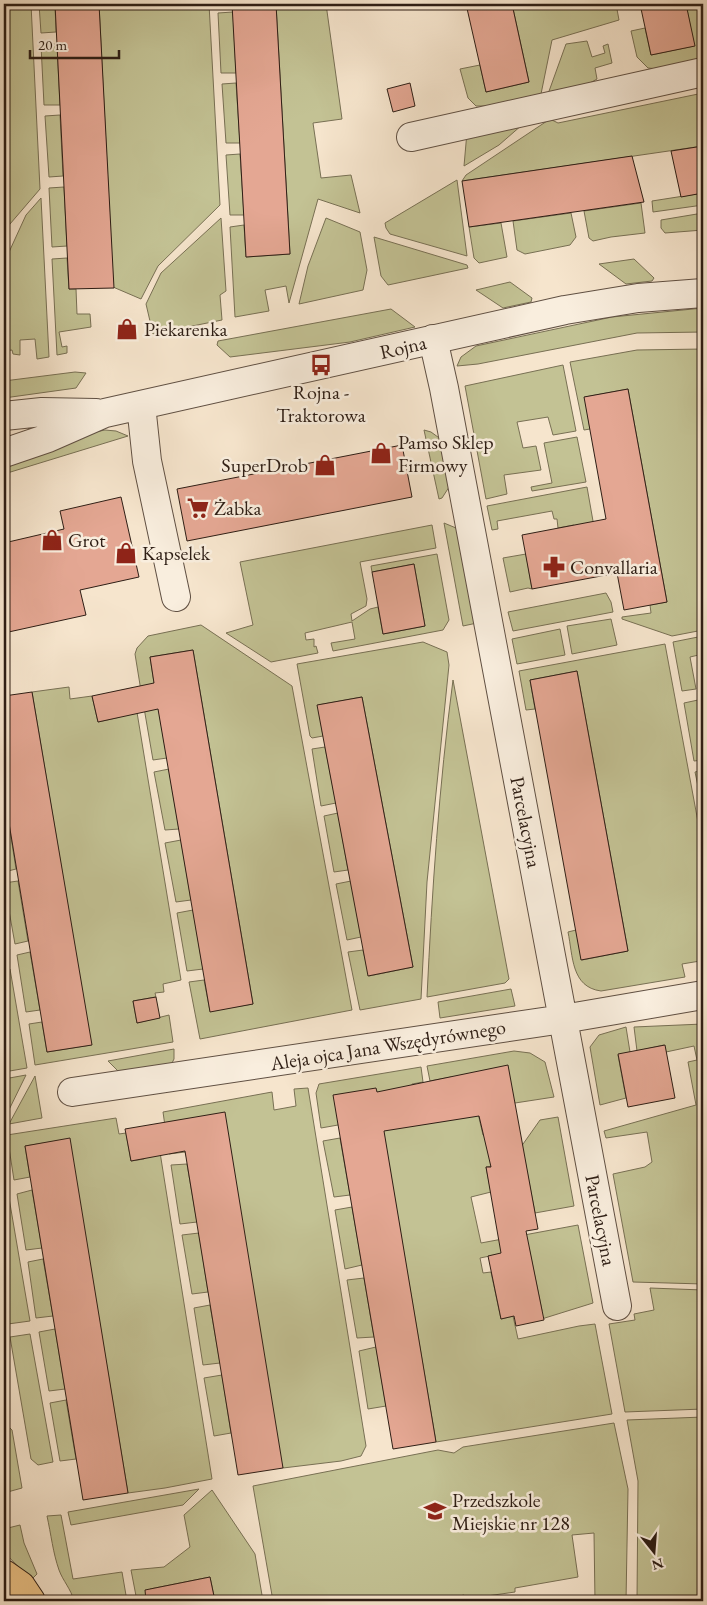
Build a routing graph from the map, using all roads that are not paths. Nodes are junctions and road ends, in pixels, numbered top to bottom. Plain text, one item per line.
1 (703, 72) edge
2 (411, 137) dead end
3 (703, 293) edge
4 (433, 339) junction
5 (141, 405) junction
6 (105, 413) junction
7 (4, 416) edge
8 (4, 453) edge
9 (176, 598) dead end
10 (703, 995) edge
11 (563, 1019) junction
12 (72, 1092) dead end
13 (617, 1306) dead end
14 (5, 1574) edge
15 (31, 1601) edge

1 - 2 street
3 - 4 street, Rojna
4 - 5 street, Rojna
4 - 11 street, Parcelacyjna
5 - 6 street, Rojna
5 - 9 street
6 - 7 street, Rojna
6 - 8 street, Rojna
10 - 11 street, Aleja ojca Jana Wszędyrównego
11 - 12 street, Aleja ojca Jana Wszędyrównego
11 - 13 street, Parcelacyjna
14 - 15 main road

